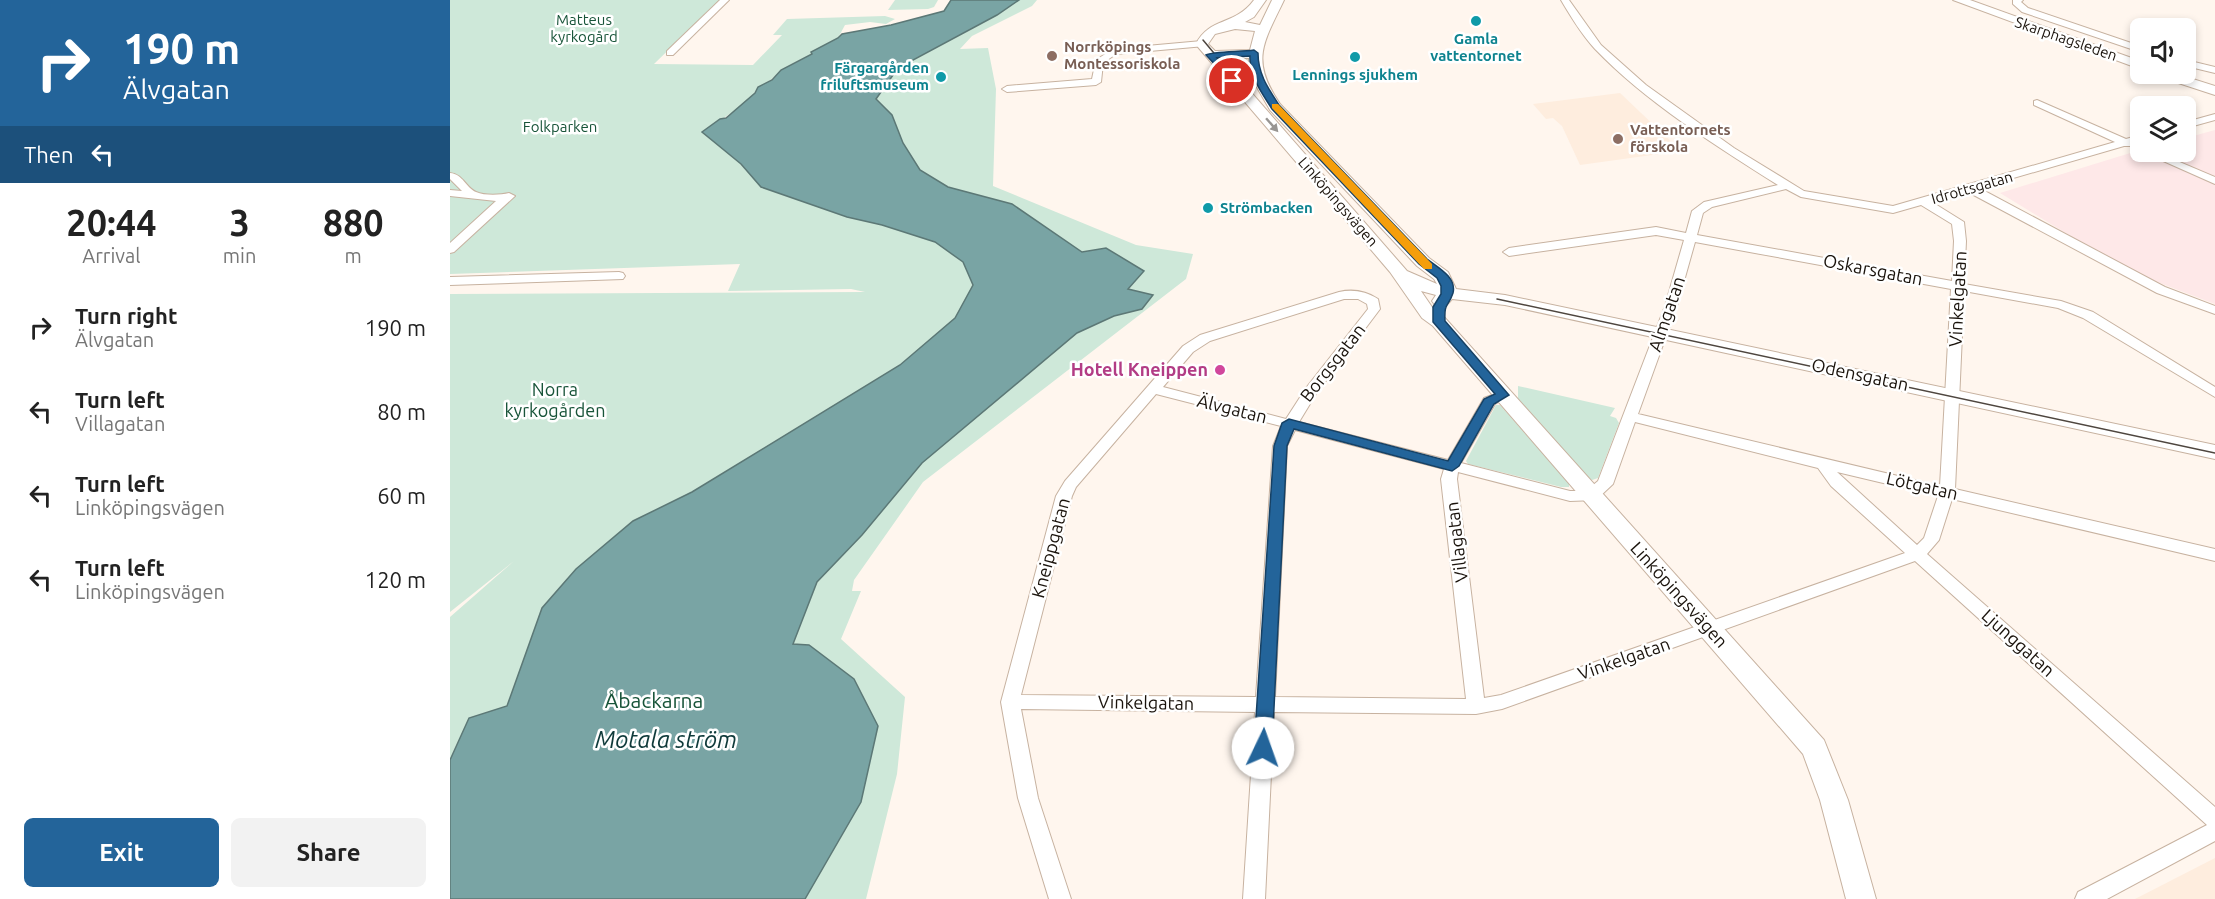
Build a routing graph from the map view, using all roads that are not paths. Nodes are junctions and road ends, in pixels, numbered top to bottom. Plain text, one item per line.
1 (725, 0) edge
2 (1260, 0) edge
3 (1278, 0) edge
4 (1565, 0) edge
5 (1959, 0) edge
6 (1974, 0) edge
7 (2019, 0) edge
8 (1230, 25) junction
9 (1262, 34) junction
10 (2130, 46) edge
11 (1206, 50) junction
12 (670, 53) dead end
13 (1254, 53) junction
14 (2130, 55) edge
15 (2130, 61) edge
16 (2196, 65) edge
17 (2215, 70) edge
18 (2196, 76) edge
19 (2215, 82) edge
20 (2194, 84) edge
21 (1007, 90) dead end
22 (2215, 91) edge
23 (2037, 103) dead end
24 (2215, 117) edge
25 (2196, 122) edge
26 (2130, 141) edge
27 (2127, 142) junction
28 (2130, 143) edge
29 (2171, 162) edge
30 (450, 176) edge
31 (2215, 181) edge
32 (1786, 186) junction
33 (1972, 189) junction
34 (450, 193) edge
35 (471, 194) junction
36 (1923, 202) junction
37 (1692, 237) junction
38 (450, 249) edge
39 (1509, 252) dead end
40 (1401, 274) junction
41 (619, 276) dead end
42 (450, 281) edge
43 (1445, 284) junction
44 (1957, 285) junction
45 (1366, 296) joint
46 (2215, 310) edge
47 (1439, 322) junction
48 (1661, 333) junction
49 (1153, 389) junction
50 (2215, 393) edge
51 (1503, 395) junction
52 (1953, 395) junction
53 (1630, 416) junction
54 (1289, 423) junction
55 (2215, 452) edge
56 (1823, 464) junction
57 (1452, 466) junction
58 (1947, 492) junction
59 (1590, 495) junction
60 (1918, 554) junction
61 (2215, 555) edge
62 (1710, 629) junction
63 (1010, 702) junction
64 (1265, 705) junction
65 (1476, 707) junction
66 (2215, 820) edge
67 (2215, 831) edge
68 (1060, 899) edge
69 (1254, 899) edge
70 (1861, 899) edge
71 (2086, 899) edge

1 - 12 street
2 - 8 street
3 - 9 street
4 - 32 street, Idrottsgatan
5 - 15 street, Skarphagsleden
6 - 14 street, Skarphagsleden
7 - 10 street
8 - 9 street
8 - 11 street
9 - 13 street
11 - 13 street
11 - 21 street
11 -> 40 street, Linköpingsvägen
13 - 43 street, Linköpingsvägen
16 - 17 street
18 - 19 street
20 - 22 street
23 - 27 street
24 - 25 street
26 - 27 street, Idrottsgatan
27 - 28 street
27 - 33 street, Idrottsgatan
29 - 31 street
30 - 35 street
32 - 36 street, Idrottsgatan
32 - 37 street, Almgatan
33 - 36 street, Idrottsgatan
33 - 46 street
34 - 35 street
35 - 38 street
36 - 44 street, Vinkelgatan
37 - 39 street, Oskarsgatan
37 - 44 street, Oskarsgatan
37 - 48 street, Almgatan
40 - 43 street, Odensgatan
40 - 47 street, Linköpingsvägen
41 - 42 street
43 - 47 street
43 - 48 street, Odensgatan
44 - 50 street, Oskarsgatan
44 - 52 street, Vinkelgatan
45 - 49 street, Kneippgatan
45 - 54 street, Borgsgatan
47 - 51 street, Linköpingsvägen
48 - 52 street, Odensgatan
48 - 53 street, Almgatan
49 - 54 street, Älvgatan
49 - 63 street, Kneippgatan
51 - 57 street, Villagatan
51 - 59 street, Linköpingsvägen
52 - 55 street, Odensgatan
52 - 58 street, Vinkelgatan
53 - 56 street, Lötgatan
53 - 59 street, Almgatan
54 - 57 street, Älvgatan
54 - 64 street, Borgsgatan
56 - 58 street, Lötgatan
56 - 60 street, Ljunggatan
57 - 59 street, Älvgatan
57 - 65 street, Villagatan
58 - 60 street, Vinkelgatan
58 - 61 street, Lötgatan
59 - 62 street, Linköpingsvägen
60 - 62 street, Vinkelgatan
60 - 66 street, Ljunggatan
62 - 65 street, Vinkelgatan
62 - 70 street, Linköpingsvägen
63 - 64 street, Vinkelgatan
63 - 68 street, Kneippgatan
64 - 65 street, Vinkelgatan
64 - 69 street, Borgsgatan
67 - 71 street

